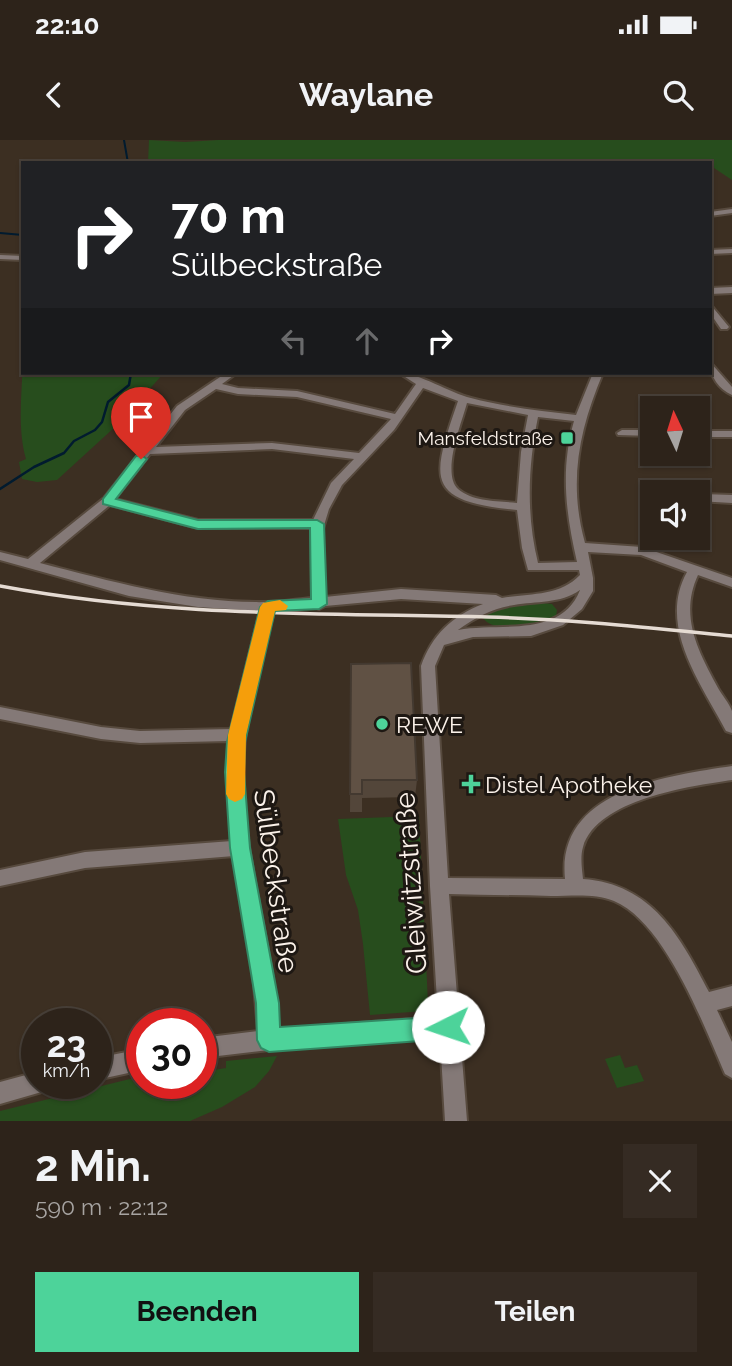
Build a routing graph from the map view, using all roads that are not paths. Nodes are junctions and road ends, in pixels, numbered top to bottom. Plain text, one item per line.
1 (732, 211) edge
2 (712, 214) edge
3 (712, 251) edge
4 (732, 251) edge
5 (0, 257) edge
6 (21, 258) edge
7 (732, 290) edge
8 (712, 291) edge
9 (712, 308) edge
10 (728, 327) edge
11 (712, 368) edge
12 (229, 375) edge
13 (407, 375) edge
14 (597, 375) edge
15 (421, 384) junction
16 (214, 385) junction
17 (732, 392) edge
18 (463, 401) junction
19 (534, 413) junction
20 (398, 418) junction
21 (579, 419) junction
22 (622, 433) dead end
23 (640, 433) edge
24 (710, 434) edge
25 (732, 434) edge
26 (148, 450) junction
27 (362, 457) junction
28 (710, 498) edge
29 (732, 499) edge
30 (108, 501) junction
31 (523, 507) junction
32 (317, 524) junction
33 (579, 547) junction
34 (0, 556) edge
35 (30, 564) junction
36 (694, 570) junction
37 (585, 572) junction
38 (732, 583) edge
39 (438, 596) junction
40 (546, 598) junction
41 (517, 600) junction
42 (319, 604) junction
43 (268, 607) junction
44 (569, 613) junction
45 (470, 615) junction
46 (490, 630) junction
47 (438, 644) junction
48 (0, 713) edge
49 (732, 727) edge
50 (237, 735) junction
51 (732, 773) edge
52 (240, 848) junction
53 (0, 878) edge
54 (439, 887) junction
55 (575, 888) junction
56 (732, 996) edge
57 (705, 1003) junction
58 (448, 1027) junction
59 (269, 1040) junction
60 (217, 1046) edge
61 (732, 1067) edge
62 (21, 1088) edge
63 (0, 1094) edge
64 (456, 1121) edge

1 - 2 street
3 - 4 street
5 - 6 street
7 - 8 street
9 - 10 street
11 - 17 street
12 - 16 street
13 - 15 street
14 - 21 street
15 - 18 street
15 - 20 street
16 - 20 street
16 - 26 street
18 - 19 street
18 - 31 street
19 - 21 street
19 - 31 street
20 - 27 street
21 - 33 street
22 - 23 street
24 - 25 street
26 - 27 street
26 - 30 street
27 - 32 street
28 - 29 street
30 - 32 street
30 - 35 street
31 - 37 street
32 - 42 street
33 - 36 street
33 - 37 street
34 - 35 street
35 - 43 street
36 - 38 street
36 - 49 street
37 - 40 street, Gleiwitzstraße
37 - 44 street
39 - 41 street
39 - 42 street
39 - 45 street
40 - 41 street, Gleiwitzstraße
40 - 44 street
41 - 45 street, Gleiwitzstraße
42 - 43 street
43 - 50 street, Sülbeckstraße
44 - 46 street
45 - 46 street
45 - 47 street, Gleiwitzstraße
46 - 47 street
47 - 54 street, Gleiwitzstraße
48 - 50 street
50 - 52 street, Sülbeckstraße
51 - 55 street
52 - 53 street
52 - 59 street, Sülbeckstraße
54 - 55 street
54 - 58 street, Gleiwitzstraße
55 - 57 street
56 - 57 street
57 - 61 street
58 - 59 street
58 - 64 street, Gleiwitzstraße
59 - 60 street
62 - 63 street

